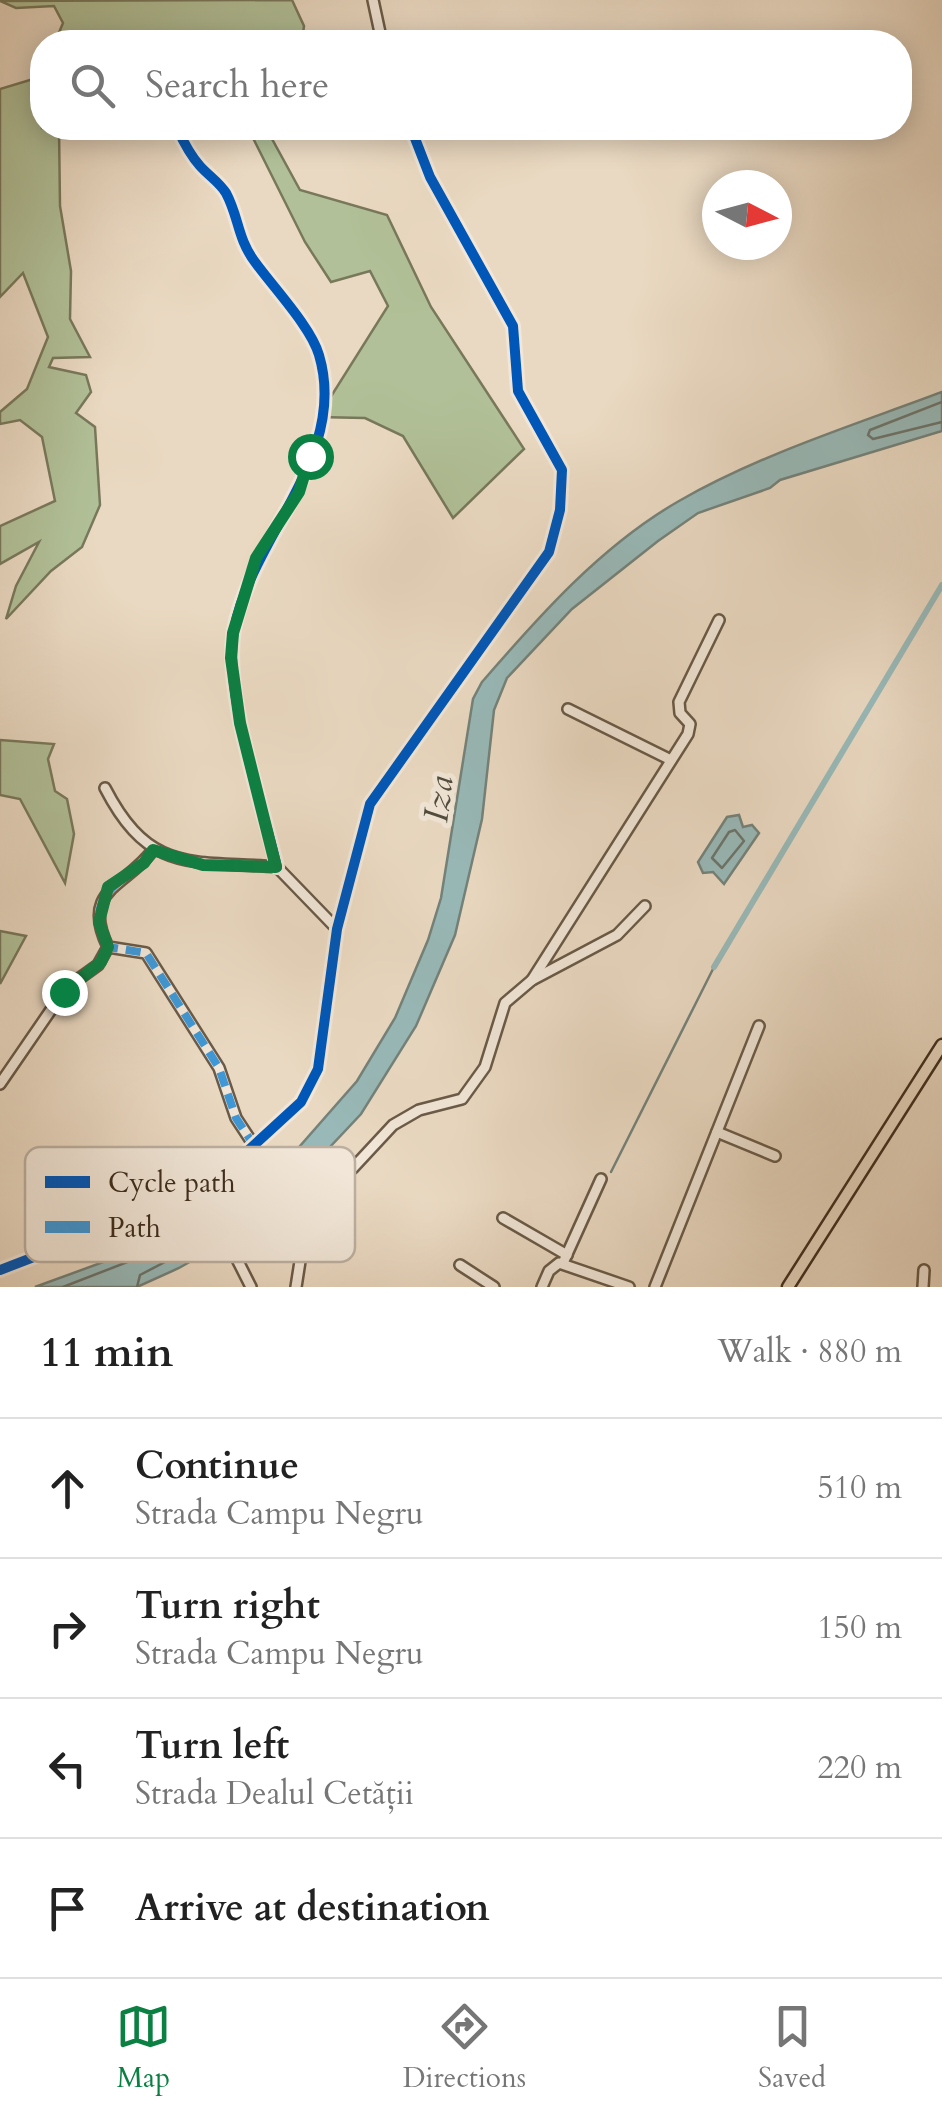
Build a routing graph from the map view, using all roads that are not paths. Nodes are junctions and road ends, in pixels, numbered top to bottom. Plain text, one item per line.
1 (373, 0) edge
2 (379, 30) edge
3 (182, 140) edge
4 (416, 140) edge
5 (719, 620) dead end
6 (568, 708) dead end
7 (671, 760) junction
8 (105, 788) dead end
9 (153, 850) junction
10 (276, 867) junction
11 (645, 906) dead end
12 (337, 929) junction
13 (108, 947) junction
14 (532, 980) junction
15 (759, 1026) dead end
16 (942, 1046) edge
17 (0, 1084) edge
18 (716, 1132) junction
19 (255, 1147) joint
20 (775, 1156) dead end
21 (355, 1166) edge
22 (601, 1179) dead end
23 (503, 1218) dead end
24 (565, 1259) junction
25 (25, 1260) edge
26 (239, 1262) edge
27 (300, 1262) edge
28 (460, 1265) dead end
29 (0, 1270) edge
30 (924, 1270) dead end
31 (602, 1282) edge
32 (251, 1287) edge
33 (296, 1287) edge
34 (494, 1287) edge
35 (542, 1287) edge
36 (629, 1287) edge
37 (656, 1287) edge
38 (788, 1287) edge
39 (923, 1287) edge

1 - 2 street
3 - 10 street
4 - 12 street
5 - 7 street
6 - 7 street
7 - 14 street
8 - 9 street
9 - 10 street
9 - 13 street
10 - 12 street
11 - 14 street
12 - 19 street
13 - 17 street
13 - 19 street
14 - 21 street
15 - 18 street
16 - 38 main road
18 - 20 street
18 - 37 street
22 - 24 street
23 - 24 street
24 - 31 street
24 - 35 street
25 - 29 street
26 - 32 street
27 - 33 street
28 - 34 street
30 - 39 street
31 - 36 street

